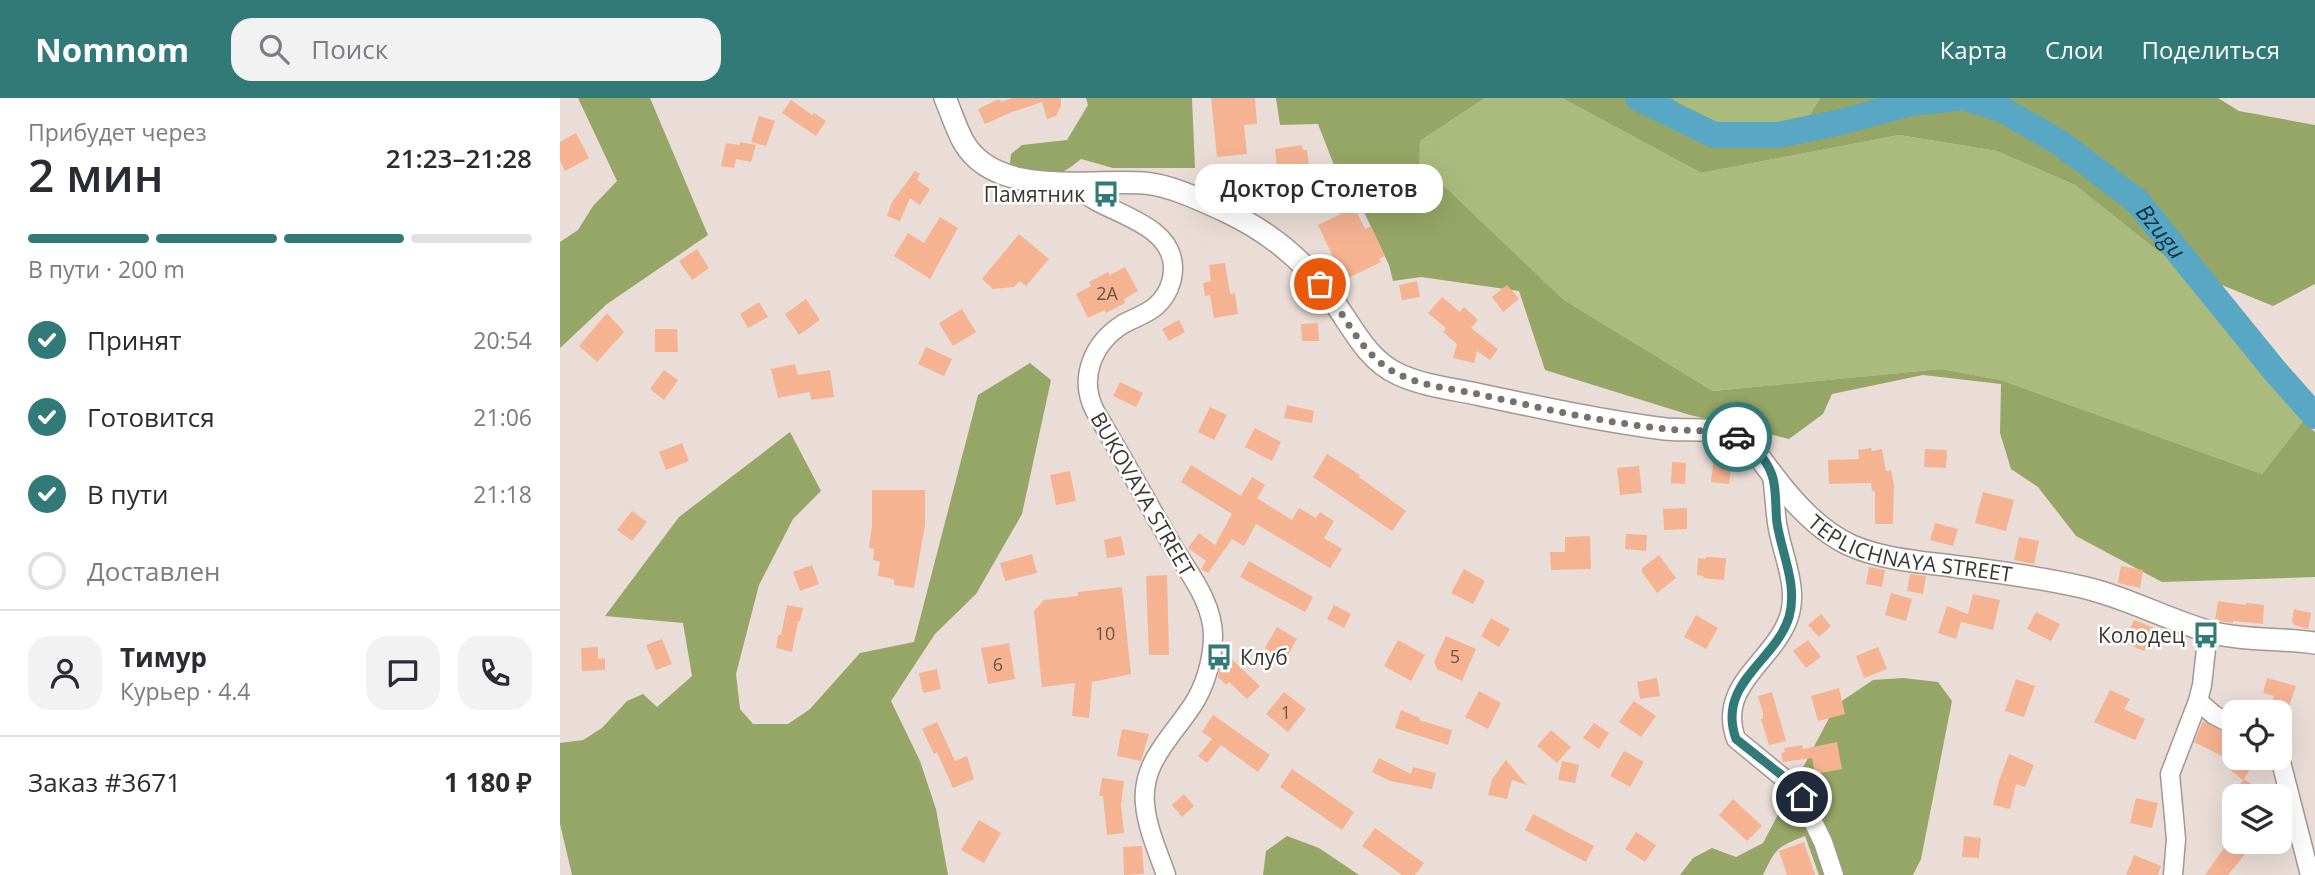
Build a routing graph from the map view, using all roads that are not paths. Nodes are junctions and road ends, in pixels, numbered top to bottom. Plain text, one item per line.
1 (945, 98) edge
2 (1070, 182) junction
3 (1772, 475) junction
4 (2208, 631) junction
5 (2315, 643) edge
6 (2198, 701) junction
7 (2222, 719) edge
8 (2283, 770) edge
9 (1166, 875) edge
10 (1833, 875) edge
11 (2173, 875) edge
12 (2310, 875) edge

1 - 2 street, TEPLICHNAYA STREET
2 - 3 street, TEPLICHNAYA STREET
2 - 9 street, BUKOVAYA STREET
3 - 4 street, TEPLICHNAYA STREET
3 - 10 street
4 - 5 street, TEPLICHNAYA STREET
4 - 6 street
6 - 7 street
6 - 11 street
8 - 12 street

